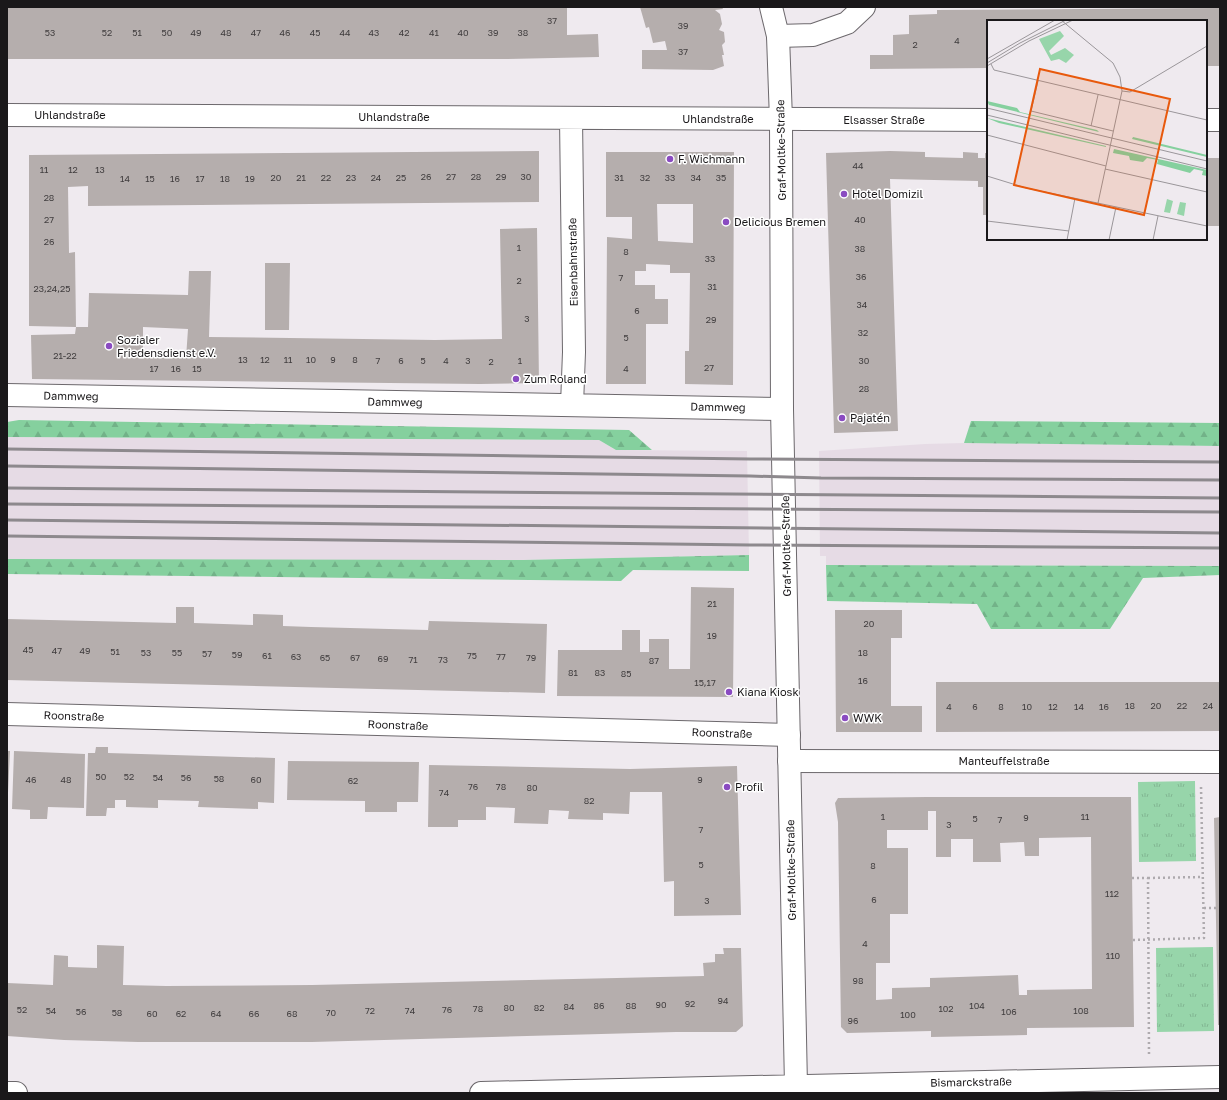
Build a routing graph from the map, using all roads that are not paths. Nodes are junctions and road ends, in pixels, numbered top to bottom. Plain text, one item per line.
1 (771, 7) edge
2 (864, 7) edge
3 (778, 36) junction
4 (7, 115) edge
5 (571, 118) junction
6 (781, 120) junction
7 (987, 120) edge
8 (1207, 120) edge
9 (1220, 120) edge
10 (7, 395) edge
11 (572, 405) junction
12 (782, 409) junction
13 (7, 714) edge
14 (789, 735) junction
15 (789, 761) junction
16 (1210, 762) edge
17 (1220, 1077) edge
18 (796, 1086) junction
19 (964, 1088) edge
20 (7, 1092) edge
21 (582, 1092) edge
22 (16, 1093) edge
23 (481, 1093) edge

1 - 3 street, Graf-Moltke-Straße
2 - 3 street
3 - 6 street, Graf-Moltke-Straße
4 - 5 street, Uhlandstraße
5 - 6 street, Uhlandstraße
5 - 11 street, Eisenbahnstraße
6 - 7 street, Elsasser Straße
6 - 12 street, Graf-Moltke-Straße
8 - 9 street
10 - 11 street, Dammweg
11 - 12 street, Dammweg
12 - 14 street, Graf-Moltke-Straße
13 - 14 street, Roonstraße
14 - 15 street, Graf-Moltke-Straße
15 - 16 street, Manteuffelstraße
15 - 18 street, Graf-Moltke-Straße
17 - 19 street, Bismarckstraße
18 - 19 street, Bismarckstraße
18 - 21 street, Bismarckstraße
20 - 22 street
21 - 23 street, Bismarckstraße

